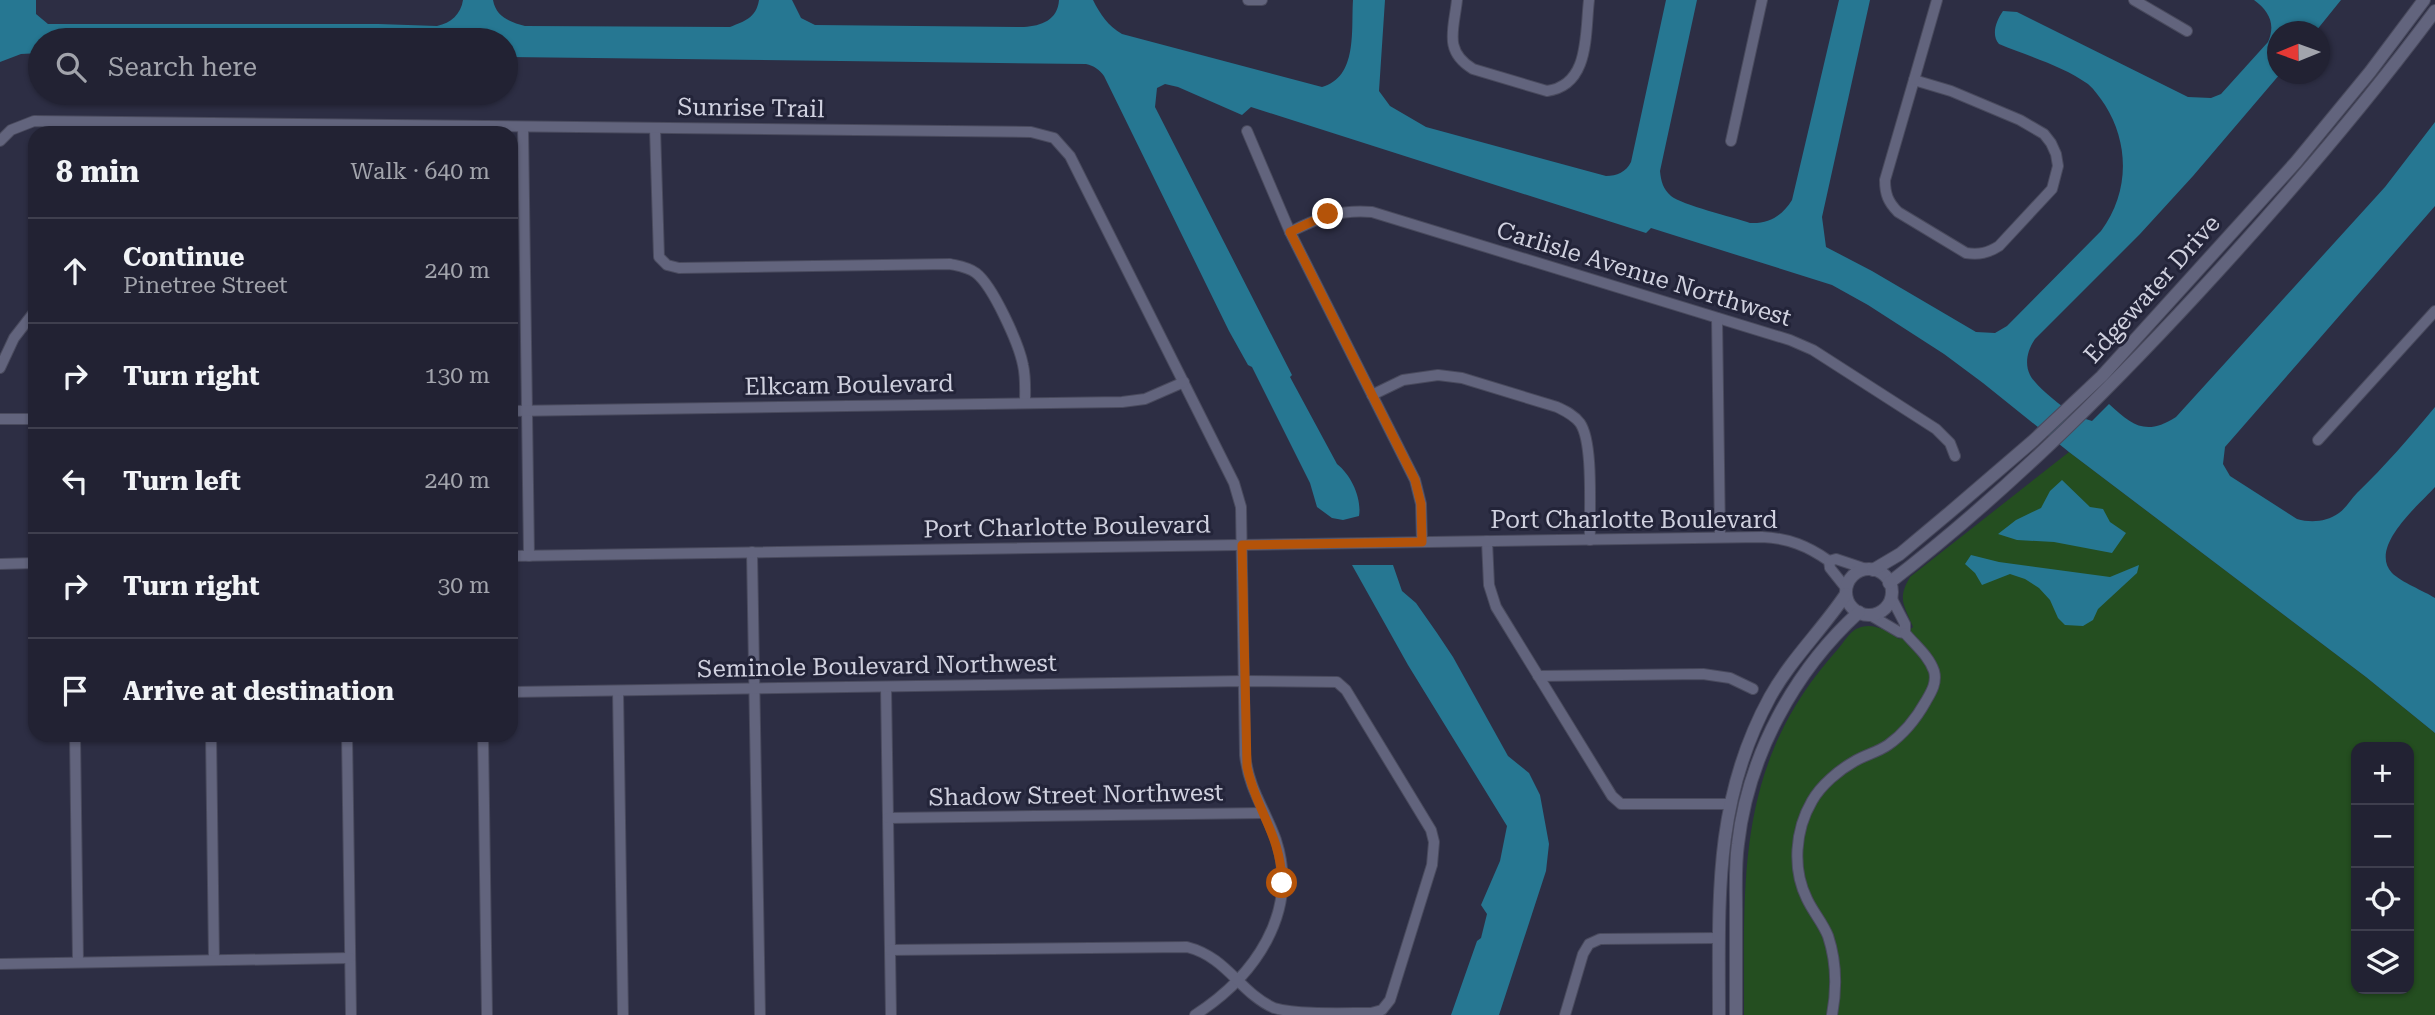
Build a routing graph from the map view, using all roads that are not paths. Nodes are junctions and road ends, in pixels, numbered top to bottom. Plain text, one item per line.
1 (1248, 0) edge
2 (1262, 0) edge
3 (1457, 0) edge
4 (1590, 0) edge
5 (1762, 0) edge
6 (1937, 0) edge
7 (2134, 0) edge
8 (2424, 0) edge
9 (2435, 11) edge
10 (2187, 31) dead end
11 (1914, 80) junction
12 (109, 126) edge
13 (518, 127) edge
14 (523, 127) junction
15 (654, 128) junction
16 (1247, 131) dead end
17 (0, 141) edge
18 (1731, 141) dead end
19 (1290, 232) junction
20 (518, 271) edge
21 (525, 271) junction
22 (2435, 311) edge
23 (1717, 318) junction
24 (28, 321) edge
25 (0, 368) edge
26 (1184, 382) junction
27 (1372, 395) junction
28 (1025, 403) junction
29 (518, 411) edge
30 (527, 411) junction
31 (0, 419) edge
32 (28, 419) edge
33 (2318, 440) dead end
34 (1955, 456) dead end
35 (1720, 537) junction
36 (1590, 540) junction
37 (1487, 541) junction
38 (1422, 542) junction
39 (1242, 545) junction
40 (752, 552) junction
41 (518, 556) edge
42 (529, 556) junction
43 (1829, 561) junction
44 (28, 563) edge
45 (0, 564) edge
46 (1870, 569) junction
47 (1889, 583) junction
48 (1846, 591) junction
49 (1891, 597) junction
50 (1864, 614) junction
51 (1905, 633) junction
52 (1538, 676) junction
53 (1244, 681) junction
54 (886, 687) junction
55 (754, 689) junction
56 (1754, 689) dead end
57 (618, 691) junction
58 (518, 692) edge
59 (75, 742) edge
60 (211, 742) edge
61 (347, 742) edge
62 (483, 742) edge
63 (1729, 804) junction
64 (1264, 813) junction
65 (888, 818) junction
66 (1719, 938) junction
67 (890, 950) junction
68 (350, 958) junction
69 (214, 960) junction
70 (78, 962) junction
71 (0, 964) edge
72 (1239, 980) junction
73 (351, 1015) edge
74 (487, 1015) edge
75 (623, 1015) edge
76 (760, 1015) edge
77 (891, 1015) edge
78 (1195, 1015) edge
79 (1565, 1015) edge
80 (1720, 1015) edge
81 (1736, 1015) edge
82 (1832, 1015) edge

1 - 2 street
3 - 4 street
5 - 18 street
6 - 11 street
7 - 10 street
8 - 46 street, Edgewater Drive
9 - 47 street, Edgewater Drive
11 - 11 street
12 - 17 street, Sunrise Trail
13 - 14 street, Sunrise Trail
14 - 15 street, Sunrise Trail
14 - 21 street
15 - 26 street, Sunrise Trail
15 - 28 street
16 - 19 street
19 - 23 street, Carlisle Avenue Northwest
19 - 27 street
20 - 21 street
21 - 30 street
22 - 33 street
23 - 34 street, Carlisle Avenue Northwest
23 - 35 street
24 - 25 street
26 - 28 street, Elkcam Boulevard
26 - 39 street, Sunrise Trail
27 - 36 street
27 - 38 street
28 - 30 street, Elkcam Boulevard
29 - 30 street, Elkcam Boulevard
30 - 42 street
31 - 32 street
35 - 36 street, Port Charlotte Boulevard
35 - 43 street, Port Charlotte Boulevard
36 - 37 street, Port Charlotte Boulevard
37 - 38 street, Port Charlotte Boulevard
37 - 52 street
38 - 39 street, Port Charlotte Boulevard
39 - 40 street, Port Charlotte Boulevard
39 - 53 street, Sunrise Trail
40 - 42 street, Port Charlotte Boulevard
40 - 55 street
41 - 42 street, Port Charlotte Boulevard
43 - 46 street, Port Charlotte Boulevard
43 - 48 street, Port Charlotte Boulevard
44 - 45 street
46 - 47 street
46 - 48 street
47 - 49 street
48 - 50 street
48 - 63 street
49 - 50 street
49 - 51 street
50 - 51 street
50 - 81 street
51 - 82 street
52 - 56 street
52 - 63 street
53 - 54 street, Seminole Boulevard Northwest
53 - 64 street, Sunrise Trail
53 - 72 street, Seminole Boulevard Northwest
54 - 55 street, Seminole Boulevard Northwest
54 - 65 street
55 - 57 street, Seminole Boulevard Northwest
55 - 76 street
57 - 58 street, Seminole Boulevard Northwest
57 - 75 street
59 - 70 street
60 - 69 street
61 - 68 street
62 - 74 street
63 - 66 street
64 - 65 street, Shadow Street Northwest
64 - 72 street, Sunrise Trail
65 - 67 street
66 - 79 street
66 - 80 street
67 - 72 street
67 - 77 street
68 - 69 street
68 - 73 street
69 - 70 street
70 - 71 street
72 - 78 street, Sunrise Trail

